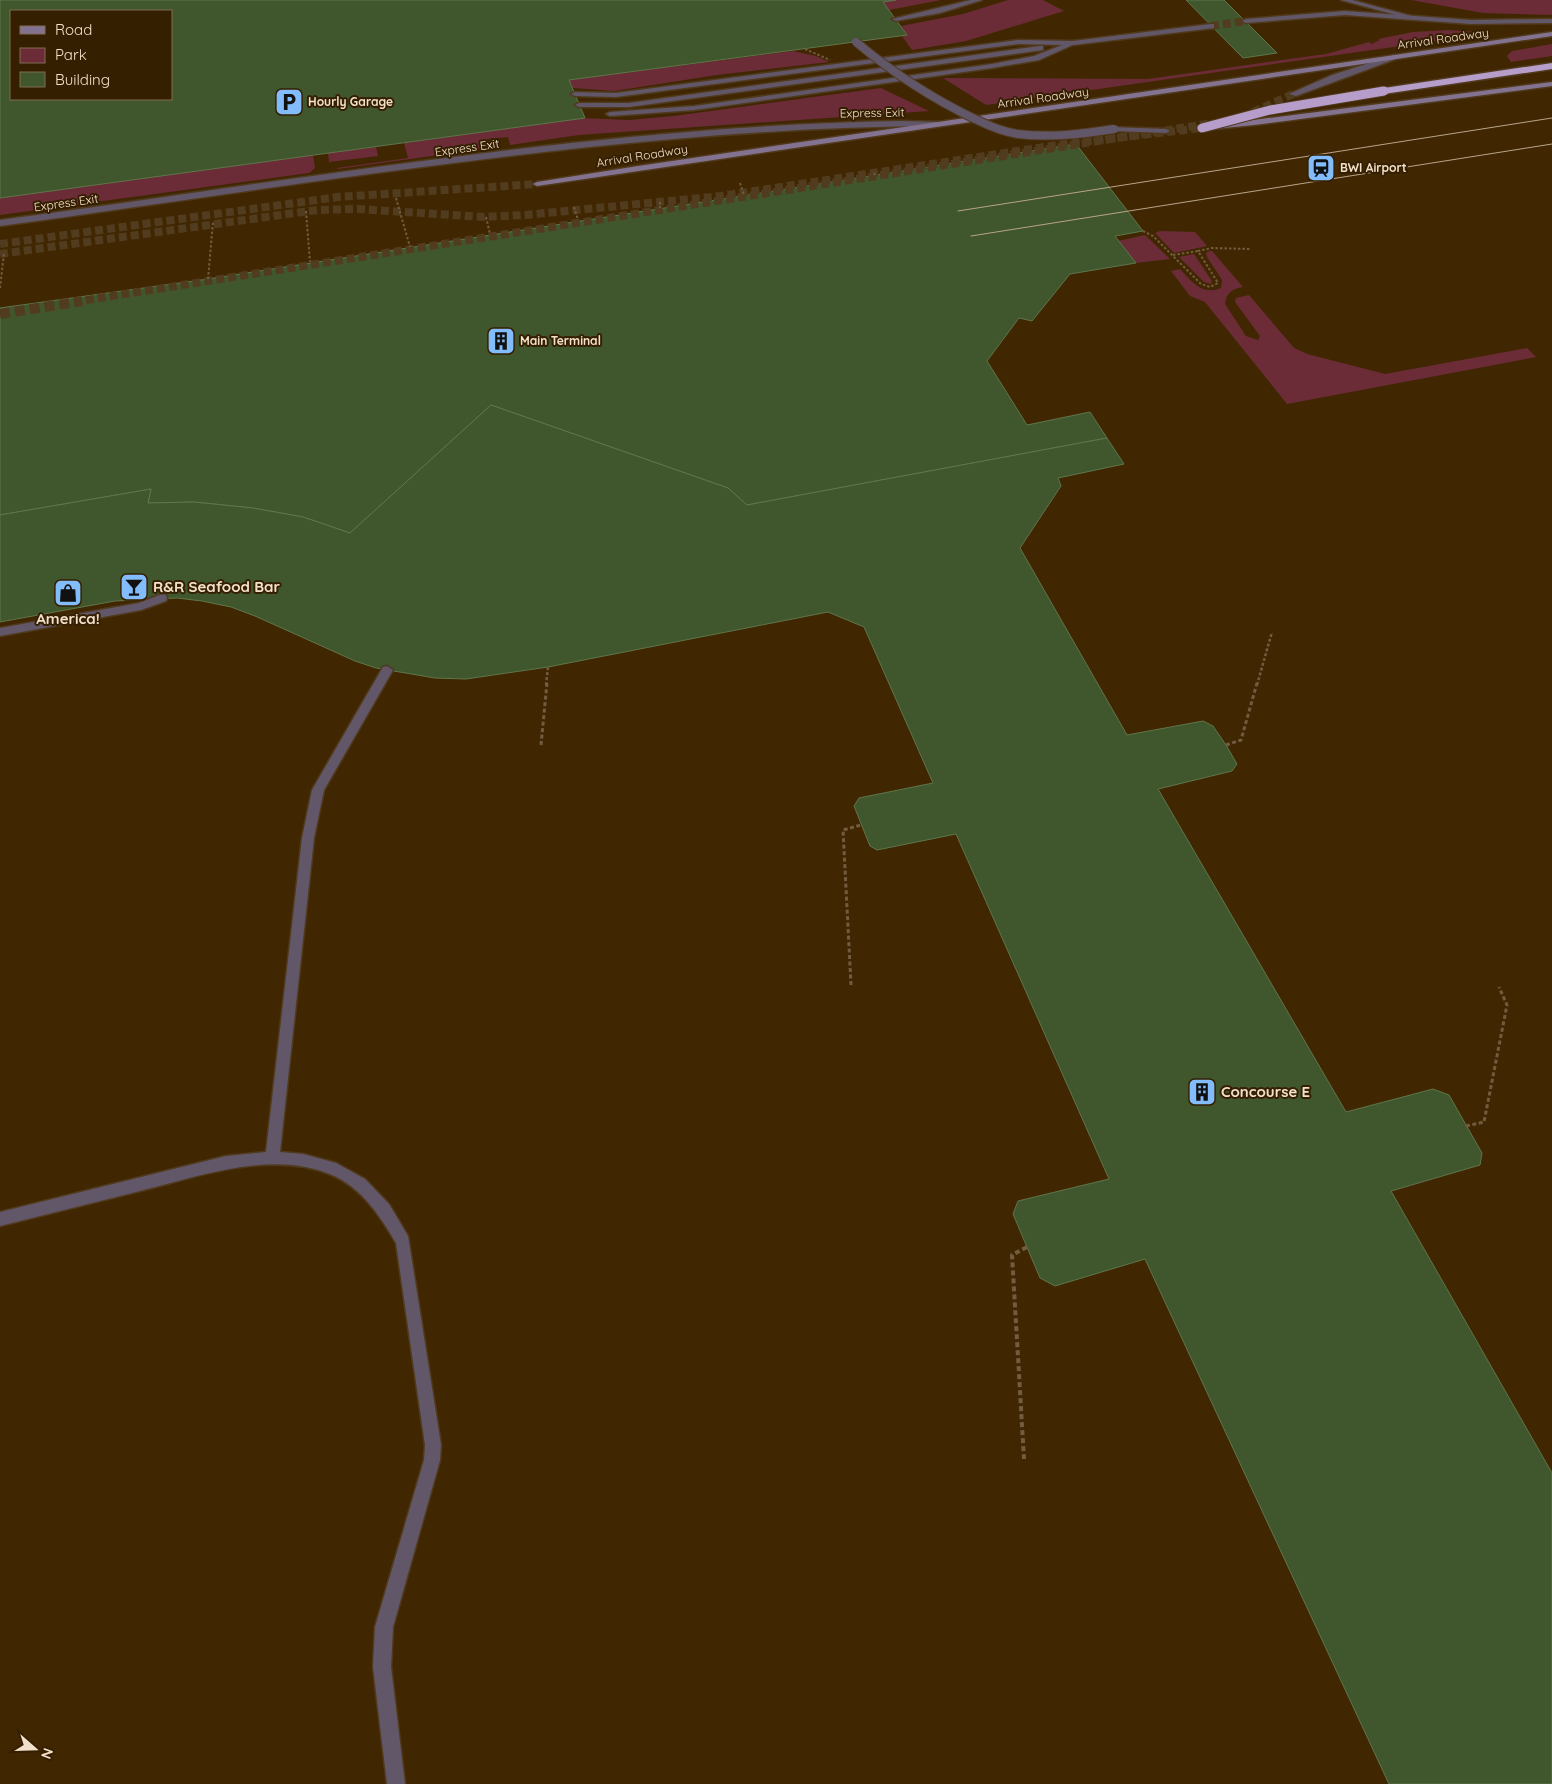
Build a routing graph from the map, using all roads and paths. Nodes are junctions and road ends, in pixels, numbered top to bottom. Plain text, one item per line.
1 (978, 0) edge
2 (1344, 0) edge
3 (1411, 17) junction
4 (896, 19) dead end
5 (1246, 21) tunnel mouth
6 (1552, 21) edge
7 (1211, 26) tunnel mouth
8 (1552, 34) edge
9 (856, 42) dead end
10 (1073, 43) junction
11 (1397, 57) junction
12 (1552, 66) edge
13 (1552, 84) edge
14 (575, 94) dead end
15 (1293, 94) tunnel mouth
16 (591, 114) dead end
17 (600, 114) dead end
18 (940, 124) junction
19 (1202, 128) joint
20 (1166, 131) dead end
21 (537, 184) tunnel mouth
22 (394, 193) dead end
23 (660, 202) dead end
24 (660, 208) dead end
25 (306, 211) dead end
26 (214, 214) dead end
27 (486, 217) dead end
28 (0, 223) edge
29 (1144, 231) dead end
30 (490, 234) dead end
31 (410, 247) dead end
32 (1251, 249) dead end
33 (1198, 251) junction
34 (4, 254) dead end
35 (1172, 256) junction
36 (310, 262) dead end
37 (208, 279) dead end
38 (0, 288) edge
39 (162, 598) dead end
40 (0, 632) edge
41 (1272, 632) dead end
42 (548, 667) dead end
43 (387, 670) dead end
44 (541, 745) dead end
45 (1226, 745) dead end
46 (861, 825) dead end
47 (851, 984) dead end
48 (1499, 987) dead end
49 (1466, 1126) dead end
50 (272, 1159) junction
51 (0, 1220) edge
52 (1027, 1247) dead end
53 (1024, 1459) dead end
54 (396, 1784) edge

1 - 4 street
2 - 3 street
3 - 5 street
3 - 6 street
7 - 10 street
8 - 11 main road, Arrival Roadway
9 - 20 street, bridge
10 - 14 street
10 - 16 street
10 - 17 street
11 - 15 street
11 - 18 main road, Arrival Roadway
12 - 19 highway, bridge
13 - 19 main road, bridge
18 - 21 main road, Arrival Roadway
18 - 28 street, Express Exit
22 - 31 path
23 - 24 path
25 - 36 path
26 - 37 path
27 - 30 path
29 - 35 path
32 - 33 path
33 - 35 path
33 - 35 path
34 - 38 path
39 - 40 street
41 - 45 path
42 - 44 path
43 - 50 street
46 - 47 path
48 - 49 path
50 - 51 street
50 - 54 street
52 - 53 path

